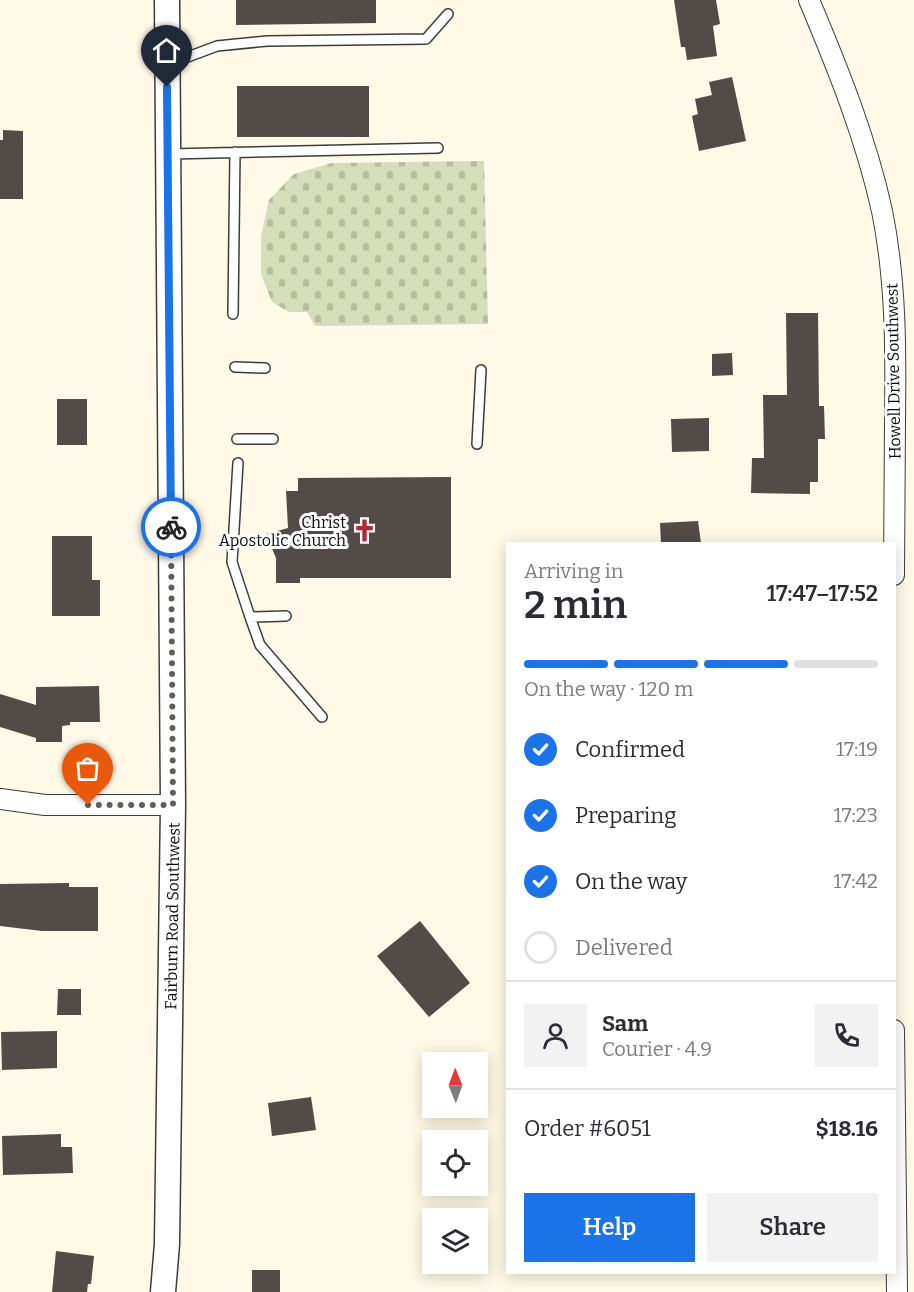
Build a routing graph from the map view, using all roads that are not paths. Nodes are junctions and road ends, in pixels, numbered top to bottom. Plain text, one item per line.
1 (167, 0) edge
2 (809, 0) edge
3 (448, 14) dead end
4 (167, 64) junction
5 (438, 148) dead end
6 (235, 152) junction
7 (168, 154) junction
8 (233, 314) dead end
9 (235, 367) dead end
10 (265, 368) dead end
11 (481, 370) dead end
12 (237, 438) dead end
13 (273, 439) dead end
14 (477, 444) dead end
15 (238, 463) dead end
16 (894, 542) edge
17 (285, 616) dead end
18 (250, 617) junction
19 (322, 717) dead end
20 (0, 799) edge
21 (173, 805) junction
22 (896, 1205) edge
23 (163, 1292) edge
24 (897, 1292) edge

1 - 4 street, Fairburn Road Southwest
2 - 16 street, Howell Drive Southwest
3 - 4 lane
4 - 7 street, Fairburn Road Southwest
5 - 6 lane
6 - 7 lane
6 - 8 lane
7 - 21 street, Fairburn Road Southwest
9 - 10 lane
11 - 14 lane
12 - 13 lane
15 - 18 lane
17 - 18 lane
18 - 19 lane
20 - 21 street
21 - 23 street, Fairburn Road Southwest
22 - 24 street

